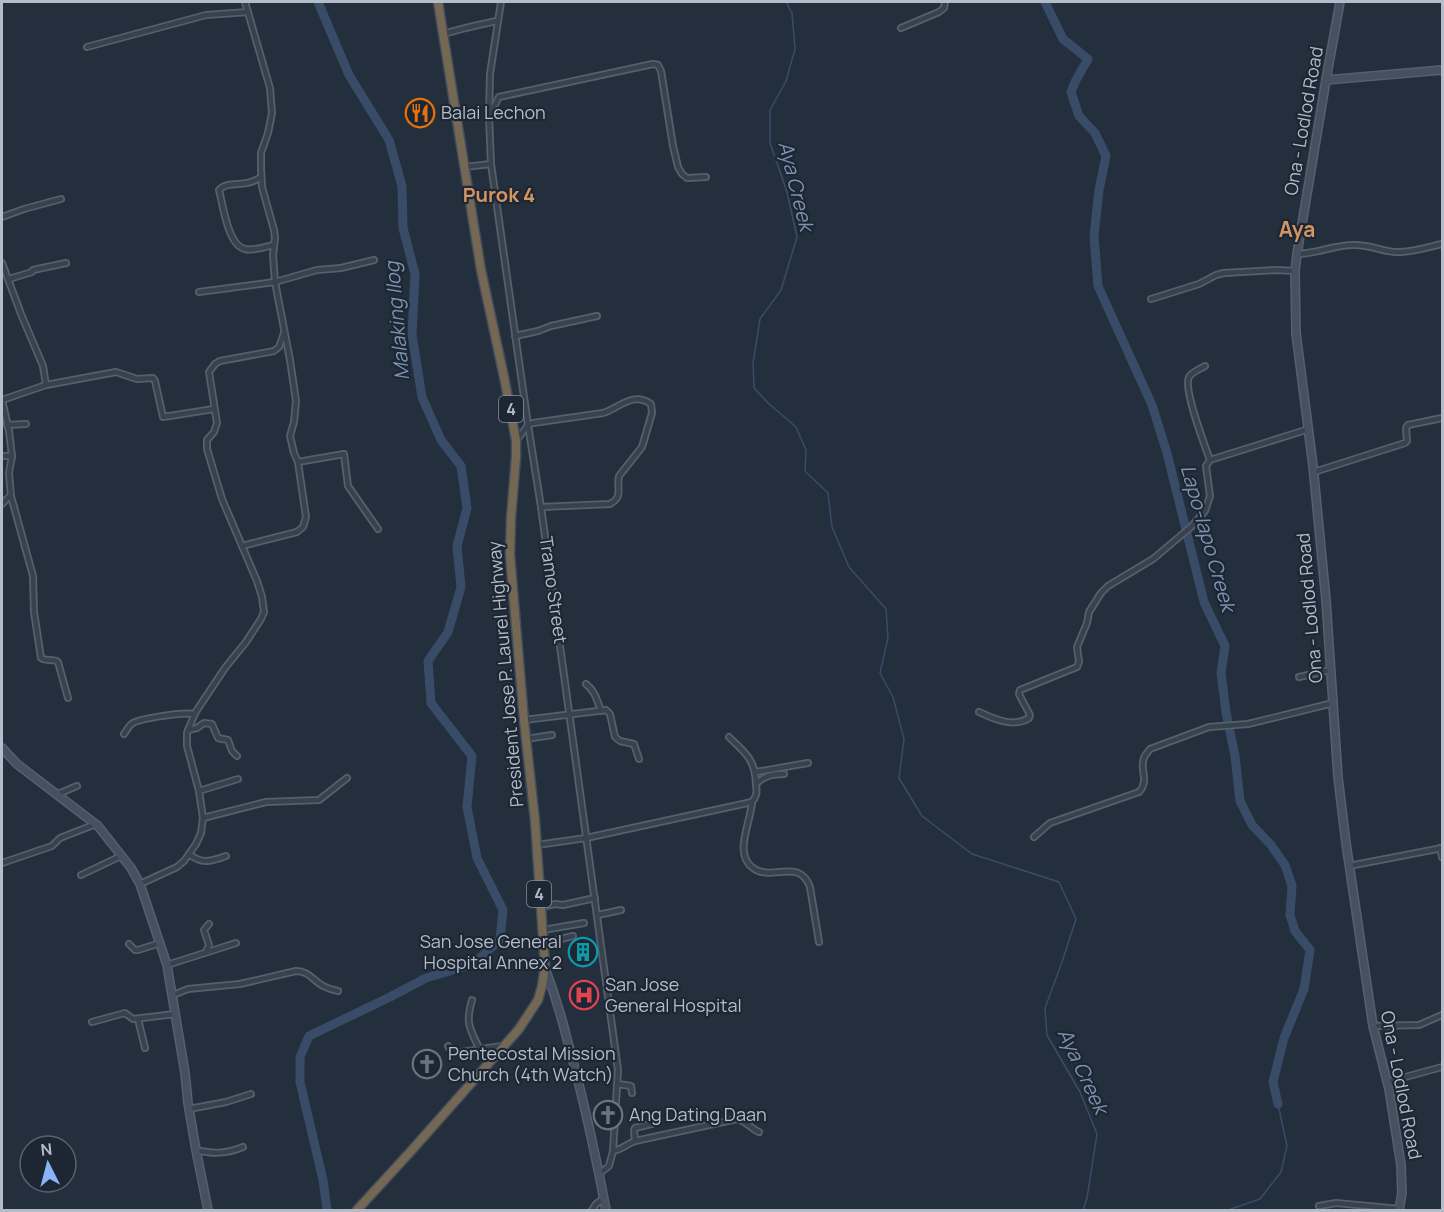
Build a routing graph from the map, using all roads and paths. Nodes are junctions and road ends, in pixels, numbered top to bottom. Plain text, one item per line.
1 (245, 2) edge
2 (438, 2) edge
3 (501, 2) edge
4 (945, 2) edge
5 (1340, 2) edge
6 (248, 12) junction
7 (498, 21) junction
8 (901, 28) dead end
9 (442, 34) junction
10 (87, 47) dead end
11 (1443, 70) edge
12 (1326, 80) junction
13 (489, 117) junction
14 (491, 164) junction
15 (464, 167) junction
16 (261, 177) junction
17 (706, 177) dead end
18 (61, 199) dead end
19 (2, 217) edge
20 (1443, 244) edge
21 (273, 245) junction
22 (1297, 254) junction
23 (374, 260) dead end
24 (2, 263) edge
25 (66, 263) dead end
26 (1296, 272) junction
27 (9, 279) junction
28 (275, 282) junction
29 (200, 292) dead end
30 (1151, 299) dead end
31 (597, 316) dead end
32 (284, 333) junction
33 (515, 336) junction
34 (1204, 366) dead end
35 (46, 385) junction
36 (2, 400) edge
37 (214, 409) junction
38 (1443, 418) edge
39 (26, 424) dead end
40 (8, 425) junction
41 (528, 425) junction
42 (1309, 429) junction
43 (516, 441) junction
44 (2, 456) edge
45 (12, 456) junction
46 (1210, 460) junction
47 (298, 462) junction
48 (1313, 472) junction
49 (11, 496) junction
50 (2, 504) edge
51 (542, 507) junction
52 (378, 529) dead end
53 (242, 546) junction
54 (1331, 670) junction
55 (1299, 677) dead end
56 (586, 684) dead end
57 (68, 698) dead end
58 (1333, 704) junction
59 (601, 711) junction
60 (979, 712) dead end
61 (195, 714) junction
62 (570, 714) junction
63 (524, 720) junction
64 (188, 730) junction
65 (124, 734) dead end
66 (552, 735) dead end
67 (729, 736) dead end
68 (526, 739) junction
69 (2, 748) edge
70 (237, 756) dead end
71 (639, 759) dead end
72 (808, 763) dead end
73 (756, 772) junction
74 (784, 774) dead end
75 (347, 778) dead end
76 (238, 779) dead end
77 (756, 784) junction
78 (77, 786) dead end
79 (199, 791) junction
80 (58, 794) junction
81 (752, 802) junction
82 (203, 818) junction
83 (96, 824) junction
84 (1034, 837) dead end
85 (586, 838) junction
86 (537, 845) junction
87 (1441, 848) edge
88 (189, 854) junction
89 (121, 856) junction
90 (226, 856) dead end
91 (1443, 857) edge
92 (2, 863) edge
93 (1349, 866) junction
94 (81, 875) dead end
95 (140, 884) junction
96 (595, 898) junction
97 (540, 907) junction
98 (621, 910) dead end
99 (598, 915) junction
100 (584, 923) dead end
101 (208, 924) dead end
102 (543, 930) junction
103 (573, 936) dead end
104 (544, 942) junction
105 (819, 942) dead end
106 (160, 943) junction
107 (236, 943) dead end
108 (129, 944) dead end
109 (206, 952) junction
110 (167, 965) junction
111 (544, 966) junction
112 (338, 991) dead end
113 (173, 995) junction
114 (472, 1000) dead end
115 (175, 1014) junction
116 (1443, 1015) edge
117 (138, 1019) junction
118 (92, 1022) dead end
119 (1373, 1026) junction
120 (505, 1045) junction
121 (448, 1046) dead end
122 (145, 1048) dead end
123 (480, 1050) junction
124 (1443, 1067) edge
125 (1388, 1082) junction
126 (618, 1084) junction
127 (632, 1093) dead end
128 (251, 1094) dead end
129 (189, 1109) junction
130 (655, 1123) dead end
131 (759, 1132) dead end
132 (635, 1141) junction
133 (243, 1147) dead end
134 (196, 1150) junction
135 (613, 1151) junction
136 (599, 1174) junction
137 (604, 1198) junction
138 (1319, 1206) dead end
139 (208, 1210) edge
140 (357, 1210) edge
141 (592, 1210) edge
142 (606, 1210) edge
143 (1399, 1210) edge

1 - 6 street
2 - 9 highway, President Jose P. Laurel Highway / 4
3 - 7 street, Tramo Street
4 - 8 street
5 - 12 main road, Ona - Lodlod Road
6 - 10 street
6 - 16 street
7 - 9 street
7 - 13 street, Tramo Street
9 - 15 highway, President Jose P. Laurel Highway / 4
11 - 12 main road
12 - 22 main road, Ona - Lodlod Road
13 - 14 street, Tramo Street
13 - 17 street
14 - 15 street
14 - 33 street, Tramo Street
15 - 43 highway, President Jose P. Laurel Highway / 4
16 - 21 street
16 - 21 street
18 - 19 street
20 - 22 street
21 - 28 street
22 - 26 main road, Ona - Lodlod Road
23 - 28 street
24 - 27 street
25 - 27 street
26 - 30 street
26 - 42 main road, Ona - Lodlod Road
27 - 35 street
28 - 29 street
28 - 32 street
31 - 33 street
32 - 37 street
32 - 47 street
33 - 41 street, Tramo Street
34 - 46 street
35 - 36 street
35 - 37 street
36 - 40 street
37 - 53 street
38 - 48 street
39 - 40 street
40 - 45 street
41 - 43 street
41 - 51 street, Tramo Street
41 - 51 street
42 - 46 street
42 - 48 main road, Ona - Lodlod Road
43 - 63 highway, President Jose P. Laurel Highway / 4
44 - 45 street
45 - 49 street
46 - 60 street
47 - 52 street
47 - 53 street
48 - 54 main road, Ona - Lodlod Road
49 - 50 street
49 - 57 street
51 - 62 street, Tramo Street
53 - 61 street
54 - 55 street
54 - 58 main road, Ona - Lodlod Road
56 - 59 street
58 - 84 street
58 - 93 main road, Ona - Lodlod Road
59 - 62 street
59 - 71 street
61 - 64 street
61 - 65 street
62 - 63 street
62 - 85 street, Tramo Street
63 - 68 highway, President Jose P. Laurel Highway / 4
64 - 70 street
64 - 79 street
66 - 68 street
67 - 73 street
68 - 86 highway, President Jose P. Laurel Highway / 4
69 - 80 main road
72 - 73 street
73 - 77 street
74 - 77 street
75 - 82 street
76 - 79 street
77 - 81 street
78 - 80 street
79 - 82 street
80 - 83 main road
81 - 85 street
81 - 105 street
82 - 88 street
83 - 89 main road
83 - 92 street
85 - 86 street
85 - 96 street, Tramo Street
86 - 97 highway, President Jose P. Laurel Highway / 4
87 - 91 street
87 - 93 street
88 - 90 street
88 - 95 street
89 - 94 street
89 - 95 main road
93 - 119 main road, Ona - Lodlod Road
95 - 106 main road
96 - 97 street
96 - 99 street, Tramo Street
97 - 102 highway, President Jose P. Laurel Highway / 4
98 - 99 street
99 - 126 street, Tramo Street
100 - 102 street
101 - 109 street
102 - 104 highway, President Jose P. Laurel Highway / 4
103 - 104 street
104 - 111 highway, President Jose P. Laurel Highway / 4
106 - 108 street
106 - 110 main road
107 - 109 street
109 - 110 street
110 - 113 main road
111 - 120 highway, President Jose P. Laurel Highway / 4
111 - 136 main road
112 - 113 street
113 - 115 main road
114 - 123 street
115 - 117 street
115 - 129 main road
116 - 119 street
117 - 118 street
117 - 122 street
119 - 125 main road, Ona - Lodlod Road
120 - 123 street
120 - 140 highway, President Jose P. Laurel Highway / 4
121 - 123 street
124 - 125 street
125 - 143 main road, Ona - Lodlod Road
126 - 127 street
126 - 135 street, Tramo Street
128 - 129 street
129 - 134 main road
130 - 132 street
131 - 132 street
132 - 135 street
133 - 134 street
134 - 139 main road
135 - 136 street, Tramo Street
136 - 137 main road
137 - 141 street
137 - 142 main road
138 - 143 street

